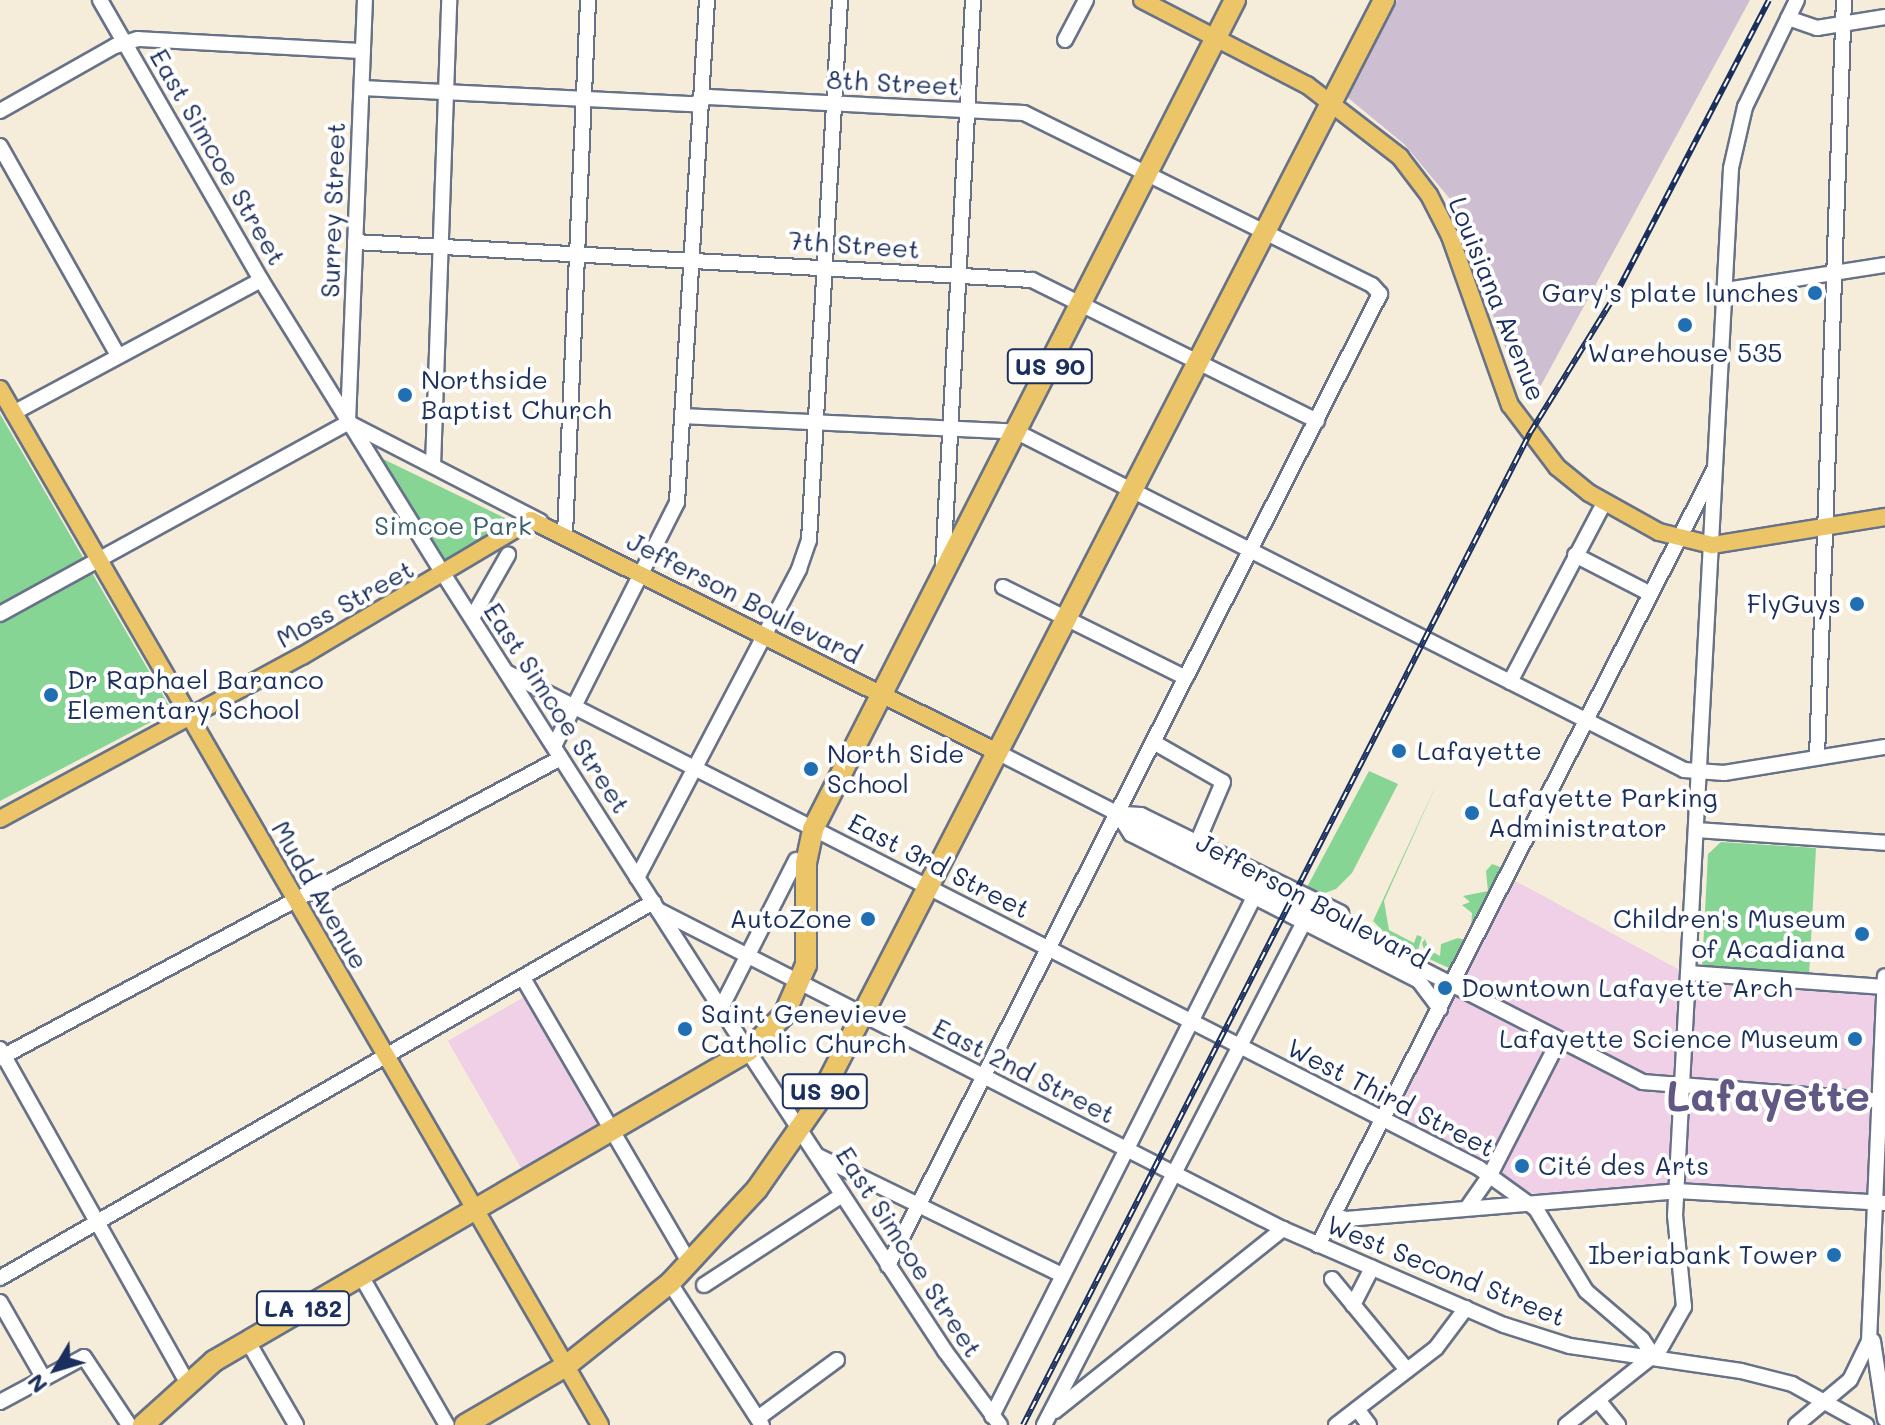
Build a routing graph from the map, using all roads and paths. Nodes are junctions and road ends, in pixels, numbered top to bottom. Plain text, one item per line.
1 (100, 0) edge
2 (365, 0) edge
3 (449, 0) edge
4 (588, 0) edge
5 (707, 0) edge
6 (840, 0) edge
7 (973, 0) edge
8 (1086, 0) edge
9 (1142, 0) edge
10 (1235, 0) edge
11 (1384, 0) edge
12 (1797, 0) edge
13 (1844, 0) edge
14 (1885, 17) edge
15 (1788, 18) junction
16 (1843, 24) junction
17 (1216, 37) junction
18 (1065, 40) dead end
19 (124, 41) junction
20 (363, 51) junction
21 (362, 88) junction
22 (445, 90) junction
23 (584, 99) junction
24 (701, 101) junction
25 (1332, 102) junction
26 (834, 103) junction
27 (0, 110) edge
28 (967, 111) junction
29 (0, 146) edge
30 (1148, 172) junction
31 (1266, 232) junction
32 (355, 242) junction
33 (439, 246) junction
34 (576, 255) junction
35 (692, 261) junction
36 (1885, 265) edge
37 (825, 266) junction
38 (1835, 273) junction
39 (958, 276) junction
40 (261, 280) junction
41 (1725, 290) junction
42 (1082, 301) junction
43 (118, 355) junction
44 (1200, 361) junction
45 (0, 389) edge
46 (13, 413) junction
47 (683, 416) junction
48 (1317, 421) junction
49 (348, 423) junction
50 (817, 423) junction
51 (950, 431) junction
52 (1017, 432) junction
53 (433, 466) junction
54 (1716, 466) junction
55 (1134, 490) junction
56 (1604, 503) junction
57 (1885, 517) edge
58 (541, 521) junction
59 (1827, 528) junction
60 (565, 534) junction
61 (1677, 539) junction
62 (1712, 545) junction
63 (1252, 551) junction
64 (508, 555) dead end
65 (1575, 555) junction
66 (99, 558) junction
67 (943, 572) junction
68 (444, 575) junction
69 (644, 575) junction
70 (1003, 587) dead end
71 (1649, 593) junction
72 (0, 614) edge
73 (472, 618) junction
74 (1067, 619) junction
75 (763, 635) junction
76 (507, 673) junction
77 (1186, 678) junction
78 (1510, 682) junction
79 (880, 694) junction
80 (574, 707) junction
81 (189, 716) junction
82 (1585, 721) junction
83 (1155, 743) junction
84 (1885, 747) edge
85 (557, 752) junction
86 (999, 753) junction
87 (1817, 757) junction
88 (693, 768) junction
89 (1699, 773) junction
90 (1118, 814) junction
91 (0, 819) edge
92 (813, 829) junction
93 (1696, 830) junction
94 (1197, 843) junction
95 (1885, 843) edge
96 (796, 860) dead end
97 (637, 878) junction
98 (930, 889) junction
99 (1254, 897) junction
100 (294, 899) junction
101 (655, 906) junction
102 (1341, 913) dead end
103 (1304, 922) junction
104 (1049, 949) junction
105 (747, 955) junction
106 (1688, 973) junction
107 (1885, 976) edge
108 (523, 978) junction
109 (800, 983) junction
110 (1452, 986) junction
111 (1885, 987) edge
112 (721, 1008) junction
113 (1440, 1009) junction
114 (865, 1017) junction
115 (1190, 1021) junction
116 (1221, 1037) joint
117 (1559, 1040) junction
118 (1240, 1047) junction
119 (748, 1051) junction
120 (1, 1054) edge
121 (387, 1057) junction
122 (986, 1078) junction
123 (1682, 1086) junction
124 (1882, 1100) edge
125 (1382, 1119) junction
126 (612, 1130) junction
127 (800, 1130) junction
128 (1126, 1150) junction
129 (817, 1155) junction
130 (1155, 1164) joint
131 (1490, 1175) junction
132 (1177, 1176) junction
133 (1677, 1191) junction
134 (842, 1195) junction
135 (1529, 1202) junction
136 (1880, 1202) edge
137 (918, 1207) junction
138 (475, 1208) junction
139 (1467, 1208) junction
140 (1333, 1215) junction
141 (98, 1223) junction
142 (1283, 1229) junction
143 (1318, 1245) junction
144 (690, 1264) junction
145 (888, 1265) junction
146 (1372, 1268) junction
147 (360, 1274) junction
148 (1062, 1275) junction
149 (0, 1278) edge
150 (1332, 1279) dead end
151 (670, 1283) junction
152 (704, 1285) dead end
153 (0, 1302) edge
154 (1353, 1305) junction
155 (1879, 1305) edge
156 (1466, 1308) junction
157 (247, 1340) junction
158 (1654, 1357) junction
159 (837, 1360) dead end
160 (566, 1366) junction
161 (1407, 1370) junction
162 (43, 1377) junction
163 (187, 1382) junction
164 (1598, 1400) junction
165 (1827, 1400) junction
166 (0, 1402) edge
167 (1357, 1409) junction
168 (1885, 1419) edge
169 (996, 1420) edge
170 (1046, 1421) edge
171 (760, 1422) edge
172 (129, 1425) edge
173 (143, 1425) edge
174 (296, 1425) edge
175 (447, 1425) edge
176 (465, 1425) edge
177 (600, 1425) edge
178 (1336, 1425) edge
179 (1369, 1425) edge
180 (1566, 1425) edge
181 (1618, 1425) edge
182 (1796, 1425) edge
183 (1866, 1425) edge

1 - 19 street, East Simcoe Street
2 - 20 street, Surrey Street
3 - 22 street
4 - 23 street
5 - 24 street
6 - 26 street
7 - 28 street
8 - 18 street
9 - 17 main road, Louisiana Avenue
10 - 17 highway, US 90
11 - 25 highway, US 90
12 - 15 street
13 - 16 street
14 - 16 street
15 - 16 street
15 - 41 street
16 - 38 street
17 - 25 main road, Louisiana Avenue
17 - 30 highway, US 90
19 - 20 street
19 - 27 street
19 - 40 street, East Simcoe Street
20 - 21 street, Surrey Street
21 - 22 street, 8th Street
21 - 32 street, Surrey Street
22 - 23 street, 8th Street
22 - 33 street
23 - 24 street, 8th Street
23 - 34 street
24 - 26 street, 8th Street
24 - 35 street
25 - 31 highway, US 90
25 - 56 main road, Louisiana Avenue
26 - 28 street, 8th Street
26 - 37 street
28 - 30 street, 8th Street
28 - 39 street
29 - 43 street
30 - 31 street, 8th Street
30 - 42 highway, US 90
31 - 44 highway, US 90
31 - 48 street, 8th Street
32 - 33 street, 7th Street
32 - 49 street, Surrey Street
33 - 34 street, 7th Street
33 - 53 street
34 - 35 street, 7th Street
34 - 60 street
35 - 37 street, 7th Street
35 - 47 street
36 - 38 street
37 - 39 street, 7th Street
37 - 50 street
38 - 41 street
38 - 59 street
39 - 42 street, 7th Street
39 - 51 street
40 - 43 street
40 - 49 street, East Simcoe Street
41 - 54 street
42 - 44 street, 7th Street
42 - 52 highway, US 90
43 - 46 street
44 - 48 street, 7th Street
44 - 55 highway, US 90
45 - 46 main road, Mudd Avenue
46 - 66 main road, Mudd Avenue
47 - 50 street
47 - 69 street
48 - 63 street
49 - 53 street, Jefferson Boulevard
49 - 66 street
49 - 68 street, East Simcoe Street
50 - 51 street
50 - 75 street
51 - 52 street
51 - 67 street
52 - 55 street
52 - 67 highway, US 90
53 - 58 street, Jefferson Boulevard
54 - 61 street
54 - 62 street
55 - 63 street
55 - 74 highway, US 90
56 - 61 main road, Louisiana Avenue
56 - 65 street
57 - 59 main road, Louisiana Avenue
58 - 60 main road, Jefferson Boulevard
58 - 68 main road, Moss Street
59 - 62 main road, Louisiana Avenue
59 - 87 street
60 - 69 main road, Jefferson Boulevard
61 - 62 main road, Louisiana Avenue
61 - 71 street
62 - 89 street
63 - 77 street
63 - 78 street
64 - 73 street
65 - 71 street
65 - 78 street
66 - 72 street
66 - 81 main road, Mudd Avenue
67 - 79 highway, US 90
68 - 73 street, East Simcoe Street
68 - 81 main road, Moss Street
69 - 75 main road, Jefferson Boulevard
69 - 80 street
70 - 74 street
71 - 82 street
73 - 76 street, East Simcoe Street
74 - 77 street
74 - 86 highway, US 90
75 - 79 main road, Jefferson Boulevard
75 - 88 street
76 - 80 street, East 3rd Street
76 - 85 street, East Simcoe Street
77 - 83 street
78 - 82 street
79 - 86 main road, Jefferson Boulevard
79 - 92 highway, US 90
80 - 85 street
80 - 88 street, East 3rd Street
81 - 91 main road, Moss Street
81 - 100 main road, Mudd Avenue
82 - 89 street
82 - 110 street
83 - 90 street
83 - 94 street
84 - 87 street
85 - 97 street, East Simcoe Street
85 - 100 street
86 - 90 street, Jefferson Boulevard
86 - 98 highway, US 90
87 - 89 street
88 - 92 street, East 3rd Street
88 - 97 street
89 - 93 street
90 - 94 street, Jefferson Boulevard
90 - 99 street, Jefferson Boulevard
90 - 104 street
90 - 110 street, Jefferson Boulevard
92 - 98 street, East 3rd Street
92 - 109 highway, US 90
93 - 95 street
93 - 106 street
94 - 102 street, Jefferson Boulevard
96 - 105 street
97 - 101 street, East Simcoe Street
98 - 104 street, East 3rd Street
98 - 114 highway, US 90
99 - 103 street, Jefferson Boulevard
99 - 115 street
100 - 120 street
100 - 121 main road, Mudd Avenue
101 - 105 street, East 2nd Street
101 - 108 street
101 - 112 street, East Simcoe Street
103 - 113 street, Jefferson Boulevard
103 - 118 street
104 - 115 street, East 3rd Street
104 - 122 street
105 - 109 street, East 2nd Street
105 - 112 street
106 - 111 street
106 - 123 street
107 - 111 street
108 - 121 street
108 - 126 street
109 - 114 street, East 2nd Street
109 - 119 highway, US 90
110 - 113 street
110 - 117 street, Jefferson Boulevard
111 - 124 street
112 - 119 street, East Simcoe Street
113 - 125 street
114 - 122 street, East 2nd Street
114 - 127 highway, US 90
115 - 116 street, East 3rd Street
115 - 128 street
116 - 118 street, West Third Street
117 - 123 street, Jefferson Boulevard
117 - 131 street
118 - 125 street, West Third Street
118 - 132 street
119 - 126 highway, US 90
119 - 127 street, East Simcoe Street
120 - 141 street
121 - 138 main road, Mudd Avenue
121 - 141 street
122 - 128 street, East 2nd Street
122 - 137 street
123 - 124 street, Jefferson Boulevard
123 - 133 street
124 - 136 street
125 - 131 street, West Third Street
125 - 140 street
126 - 138 highway, US 90
126 - 144 street
127 - 129 street, East Simcoe Street
127 - 144 highway, US 90
128 - 130 street, East 2nd Street
128 - 148 street
129 - 134 street, East Simcoe Street
129 - 137 street
130 - 132 street, West Second Street
131 - 135 street, West Third Street
131 - 139 street
132 - 142 street, West Second Street
132 - 170 street
133 - 135 street
133 - 136 street
133 - 158 street
134 - 145 street, East Simcoe Street
134 - 152 street
135 - 139 street
135 - 158 street, West Third Street
136 - 155 street
137 - 145 street
137 - 148 street
138 - 147 highway, LA 182
138 - 160 main road, Mudd Avenue
139 - 140 street
140 - 143 street
141 - 149 street
141 - 163 street
142 - 143 street, West Second Street
142 - 170 street
143 - 146 street, West Second Street
144 - 151 highway, US 90
145 - 169 street, East Simcoe Street
146 - 154 street
146 - 156 street, West Second Street
147 - 157 highway, LA 182
147 - 175 street
148 - 169 street
150 - 154 street
151 - 160 highway, US 90
151 - 171 street
153 - 162 street
154 - 161 street
155 - 165 street
155 - 168 street
156 - 158 street, West Second Street
156 - 161 street
157 - 163 highway, LA 182
157 - 174 street
158 - 164 street
158 - 165 street, West Second Street
159 - 171 street
160 - 176 highway
160 - 177 main road, Mudd Avenue
161 - 167 street
162 - 166 street
162 - 172 street
163 - 173 highway, LA 182
164 - 180 street
164 - 181 street
165 - 182 street
165 - 183 street, West Second Street
167 - 178 street
167 - 179 street

